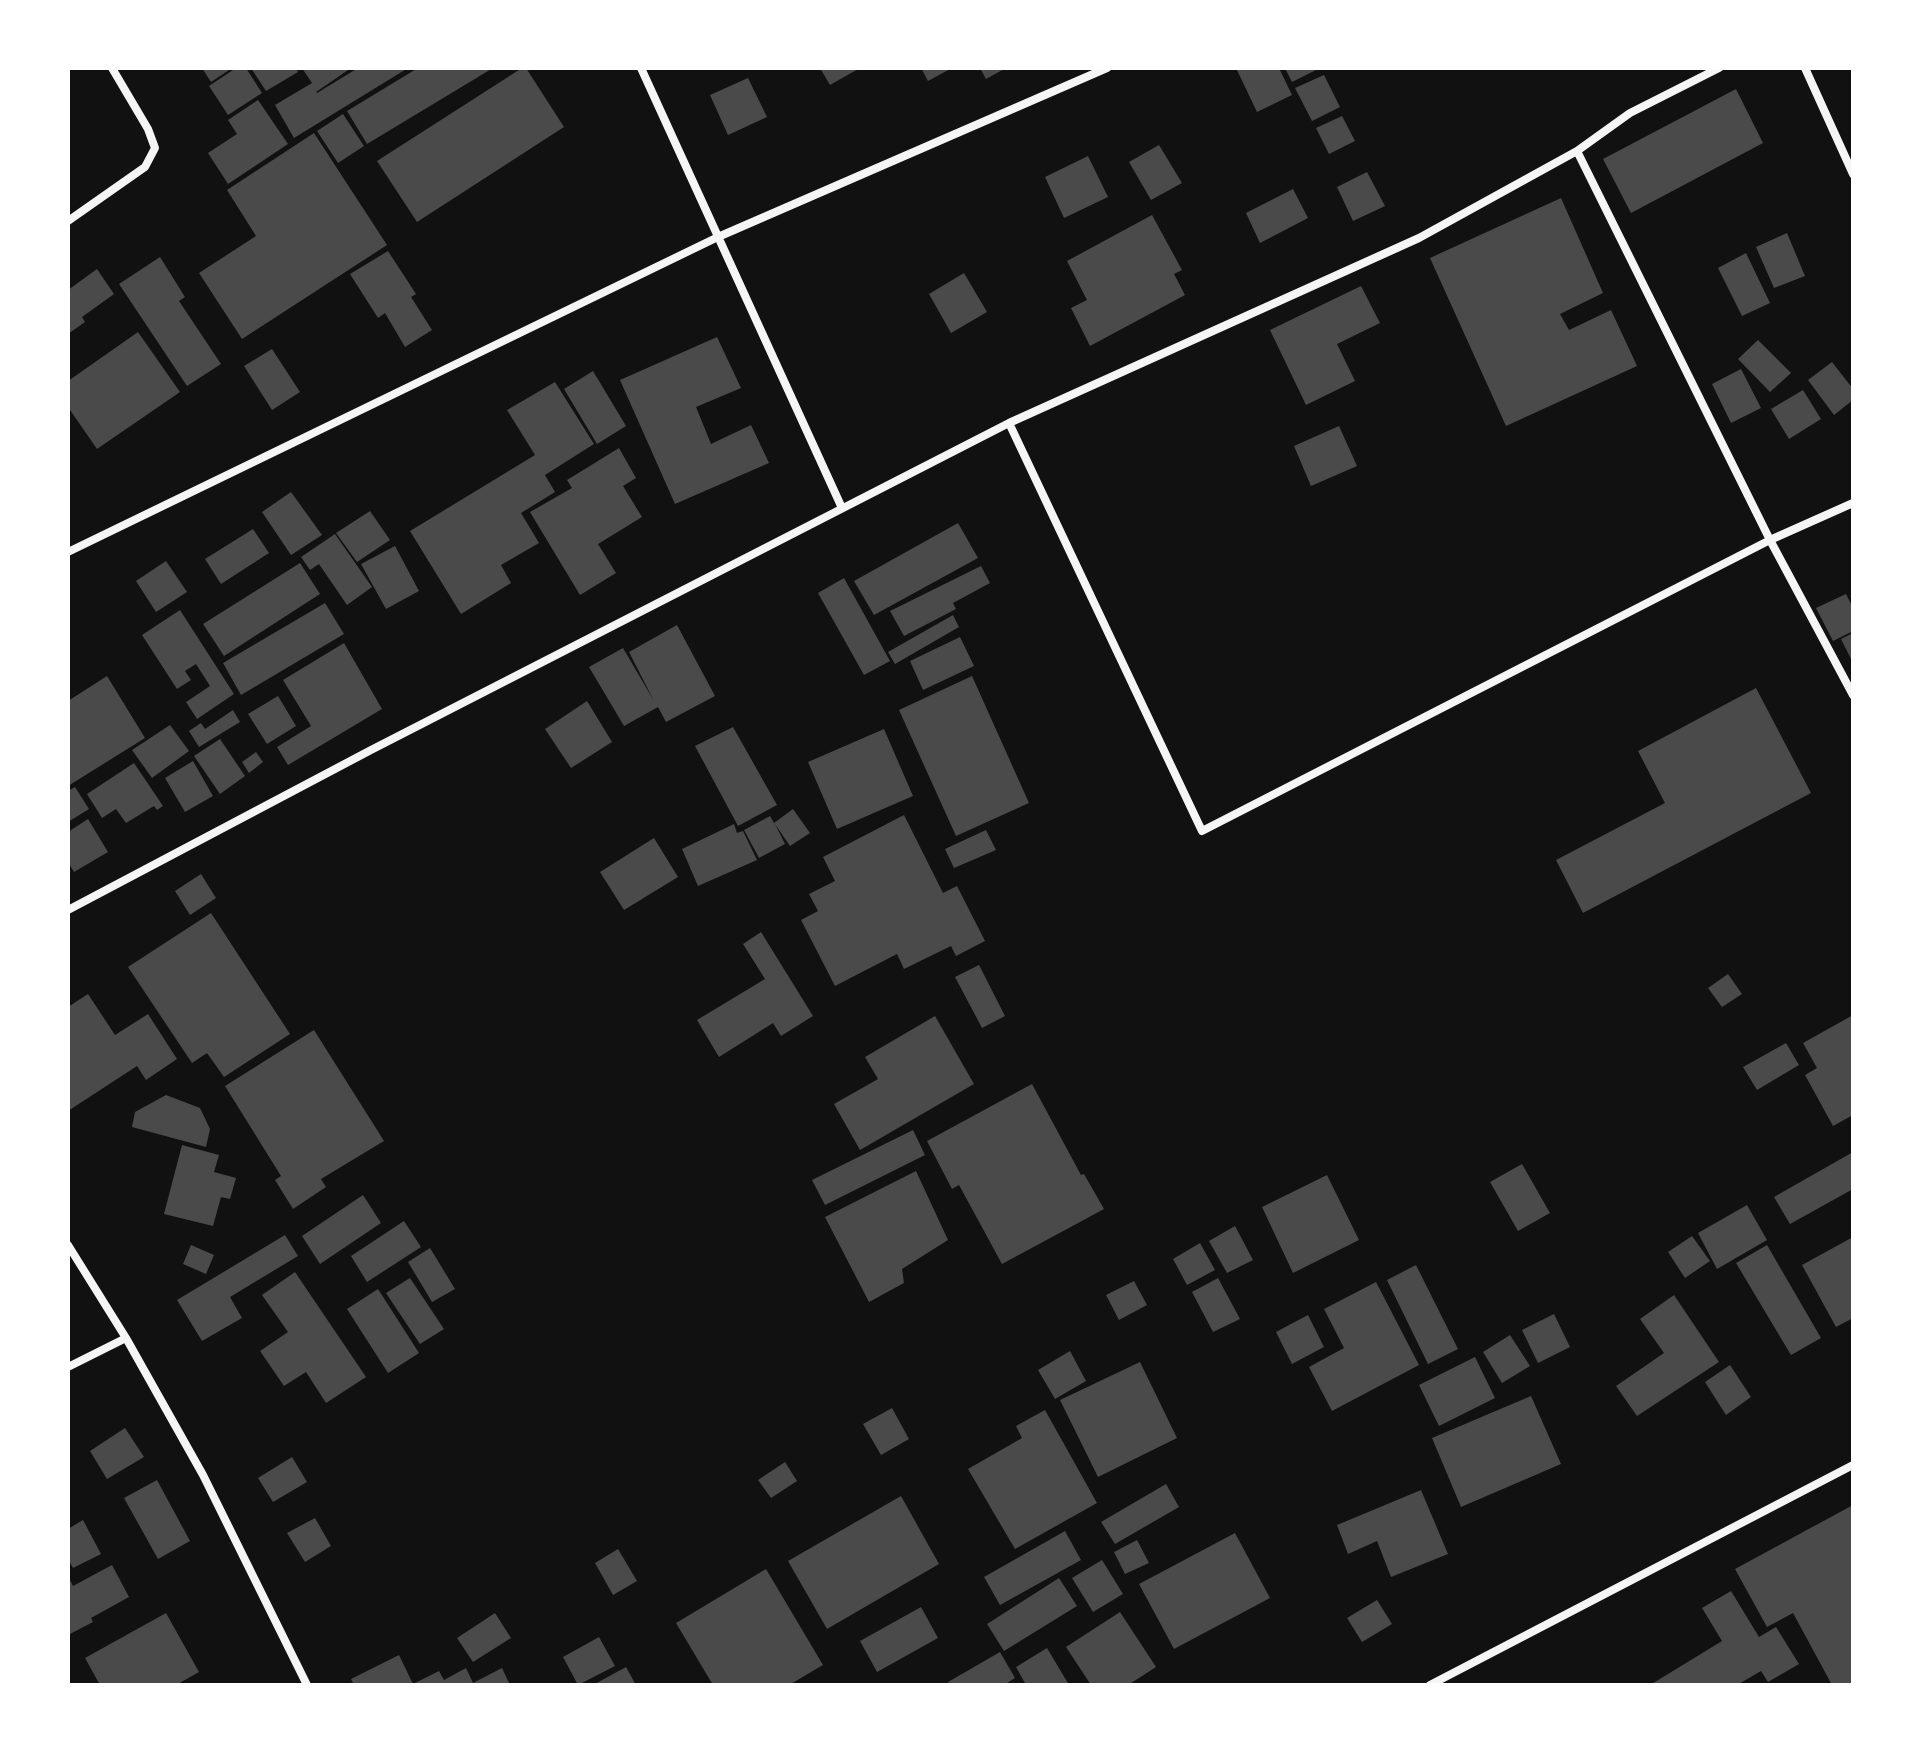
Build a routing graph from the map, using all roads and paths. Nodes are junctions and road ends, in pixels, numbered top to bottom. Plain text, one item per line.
1 (112, 68) edge
2 (641, 68) edge
3 (1107, 68) edge
4 (1719, 68) edge
5 (1805, 68) edge
6 (1577, 151) junction
7 (1853, 174) edge
8 (68, 221) edge
9 (718, 237) junction
10 (1009, 423) junction
11 (1853, 503) edge
12 (842, 508) junction
13 (1770, 540) junction
14 (68, 552) edge
15 (1853, 695) edge
16 (68, 910) edge
17 (68, 1245) edge
18 (126, 1338) junction
19 (68, 1367) edge
20 (1853, 1465) edge
21 (307, 1685) edge
22 (1430, 1685) edge

1 - 8 street
2 - 9 street
3 - 9 street
4 - 6 street
5 - 7 street
6 - 10 street
6 - 13 street
9 - 12 street
9 - 14 street
10 - 12 street
10 - 13 street
11 - 13 street
12 - 16 street
13 - 15 street
17 - 18 street
18 - 19 street
18 - 21 street
20 - 22 street

